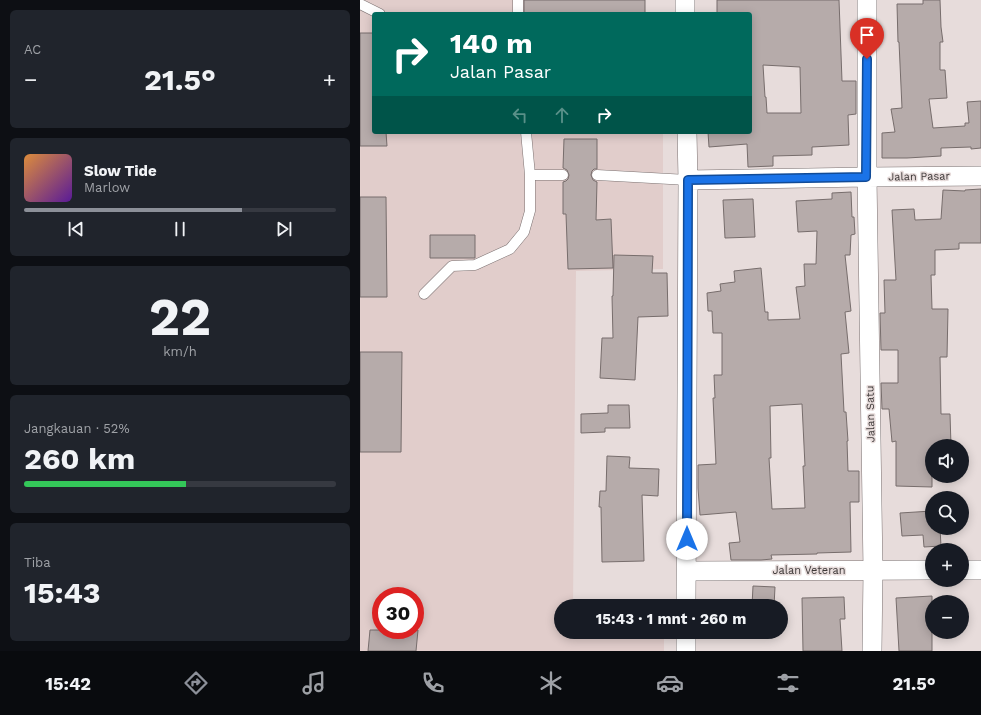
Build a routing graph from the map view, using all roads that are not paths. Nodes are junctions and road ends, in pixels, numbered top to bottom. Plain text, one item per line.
1 (518, 0) edge
2 (685, 0) edge
3 (867, 0) edge
4 (360, 4) edge
5 (376, 12) edge
6 (518, 12) edge
7 (685, 12) edge
8 (526, 134) edge
9 (687, 134) edge
10 (530, 175) junction
11 (563, 175) dead end
12 (597, 175) dead end
13 (981, 176) edge
14 (866, 177) junction
15 (688, 180) junction
16 (424, 294) dead end
17 (873, 570) junction
18 (925, 570) edge
19 (969, 570) edge
20 (981, 570) edge
21 (687, 571) junction
22 (686, 599) edge
23 (686, 639) edge
24 (686, 651) edge
25 (872, 651) edge

1 - 6 lane
2 - 7 street
3 - 14 street, Jalan Satu
4 - 5 lane
8 - 10 lane
9 - 15 street
10 - 11 lane
10 - 16 lane
12 - 15 lane
13 - 14 street, Jalan Pasar
14 - 15 street, Jalan Pasar
14 - 17 street, Jalan Satu
15 - 21 street
17 - 18 street, Jalan Veteran
17 - 21 street, Jalan Veteran
17 - 25 street, Jalan Satu
19 - 20 street
21 - 22 street
23 - 24 street

